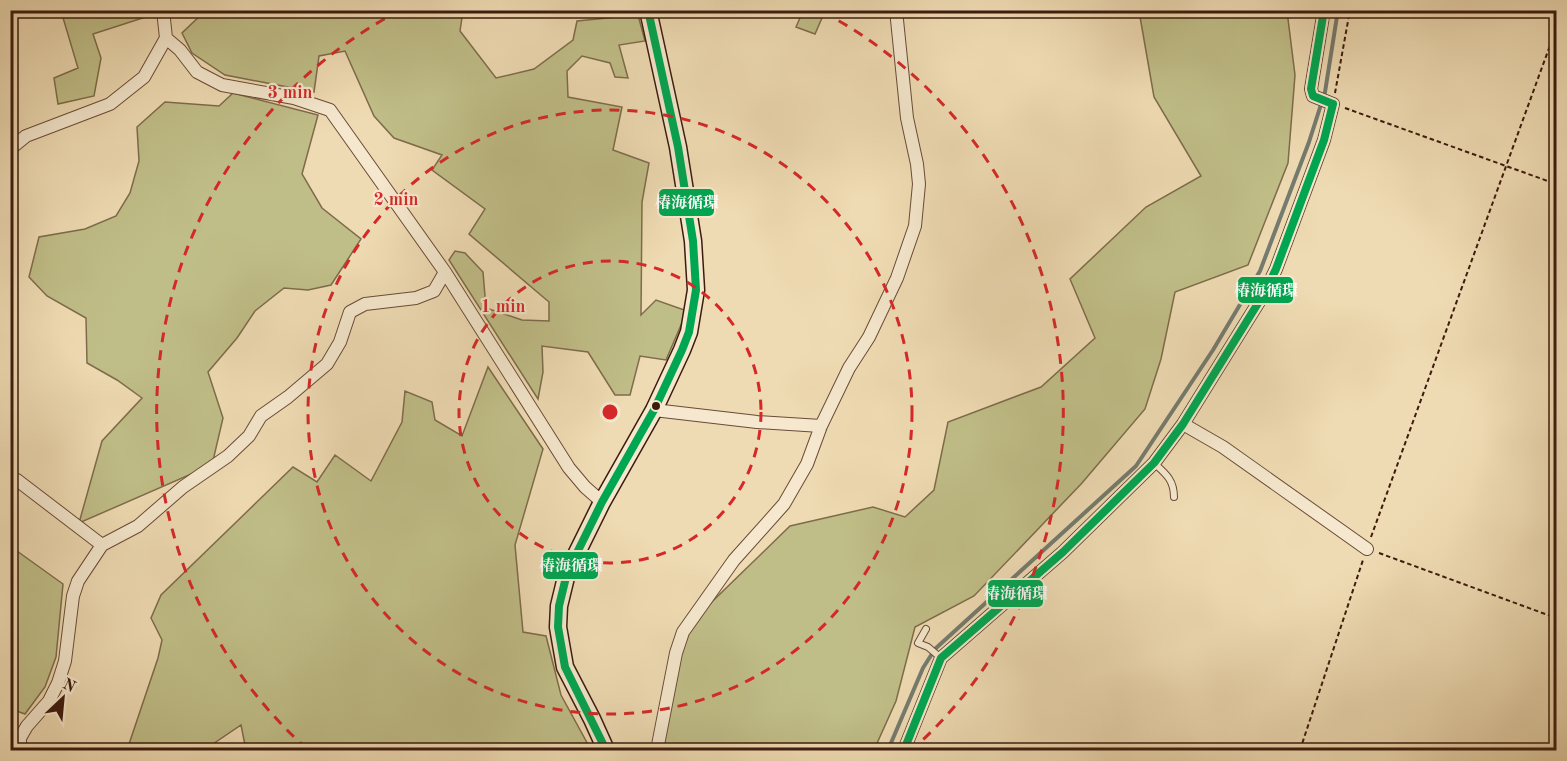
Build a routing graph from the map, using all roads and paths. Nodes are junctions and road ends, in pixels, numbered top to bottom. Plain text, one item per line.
1 (163, 10) edge
2 (648, 10) edge
3 (896, 10) edge
4 (1324, 10) edge
5 (1350, 10) edge
6 (1557, 29) edge
7 (166, 38) junction
8 (1333, 104) junction
9 (10, 149) edge
10 (1507, 166) junction
11 (1557, 184) edge
12 (446, 272) junction
13 (654, 410) junction
14 (1183, 424) junction
15 (821, 426) junction
16 (1154, 463) junction
17 (10, 479) edge
18 (1174, 496) dead end
19 (602, 502) junction
20 (102, 545) junction
21 (1367, 549) junction
22 (1557, 618) edge
23 (926, 629) dead end
24 (940, 658) junction
25 (20, 750) edge
26 (606, 750) edge
27 (657, 750) edge
28 (904, 750) edge
29 (1300, 750) edge

1 - 7 street
2 - 13 main road
3 - 15 street
4 - 8 street
5 - 8 path
6 - 10 path
7 - 9 street
7 - 12 street
8 - 10 path
8 - 14 street
10 - 11 path
10 - 21 path
12 - 19 street
12 - 20 street
13 - 15 street
13 - 19 main road
14 - 16 street
14 - 21 street
15 - 27 street
16 - 18 lane
16 - 24 street
17 - 20 street
19 - 26 main road
20 - 25 street
21 - 22 path
21 - 29 path
23 - 24 lane
24 - 28 street

